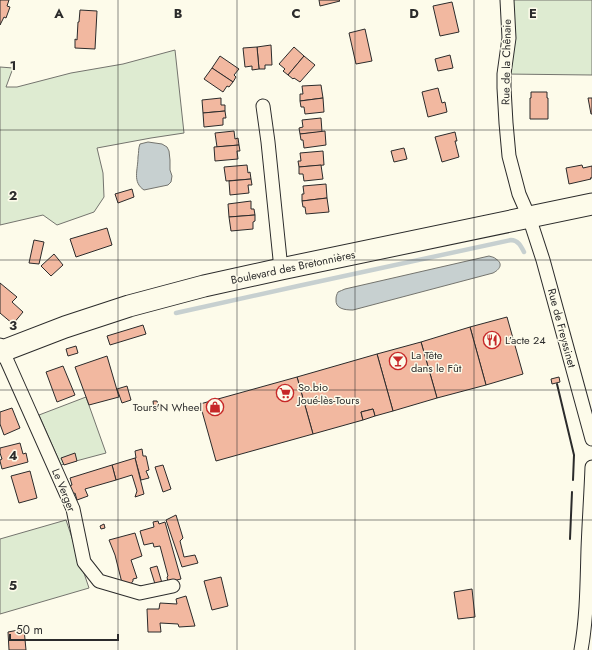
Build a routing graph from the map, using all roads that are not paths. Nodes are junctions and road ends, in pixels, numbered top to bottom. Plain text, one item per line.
1 (507, 0) edge
2 (263, 106) dead end
3 (592, 204) edge
4 (529, 218) junction
5 (281, 269) junction
6 (1, 349) edge
7 (592, 439) edge
8 (592, 466) edge
9 (173, 586) dead end
10 (581, 650) edge

1 - 4 street, Rue de la Chênaie
2 - 5 street
3 - 4 main road, Boulevard des Bretonnières
4 - 5 main road, Boulevard des Bretonnières
4 - 7 street, Rue de Freyssinet
5 - 6 main road, Boulevard des Bretonnières
6 - 9 street, Le Verger
8 - 10 street

